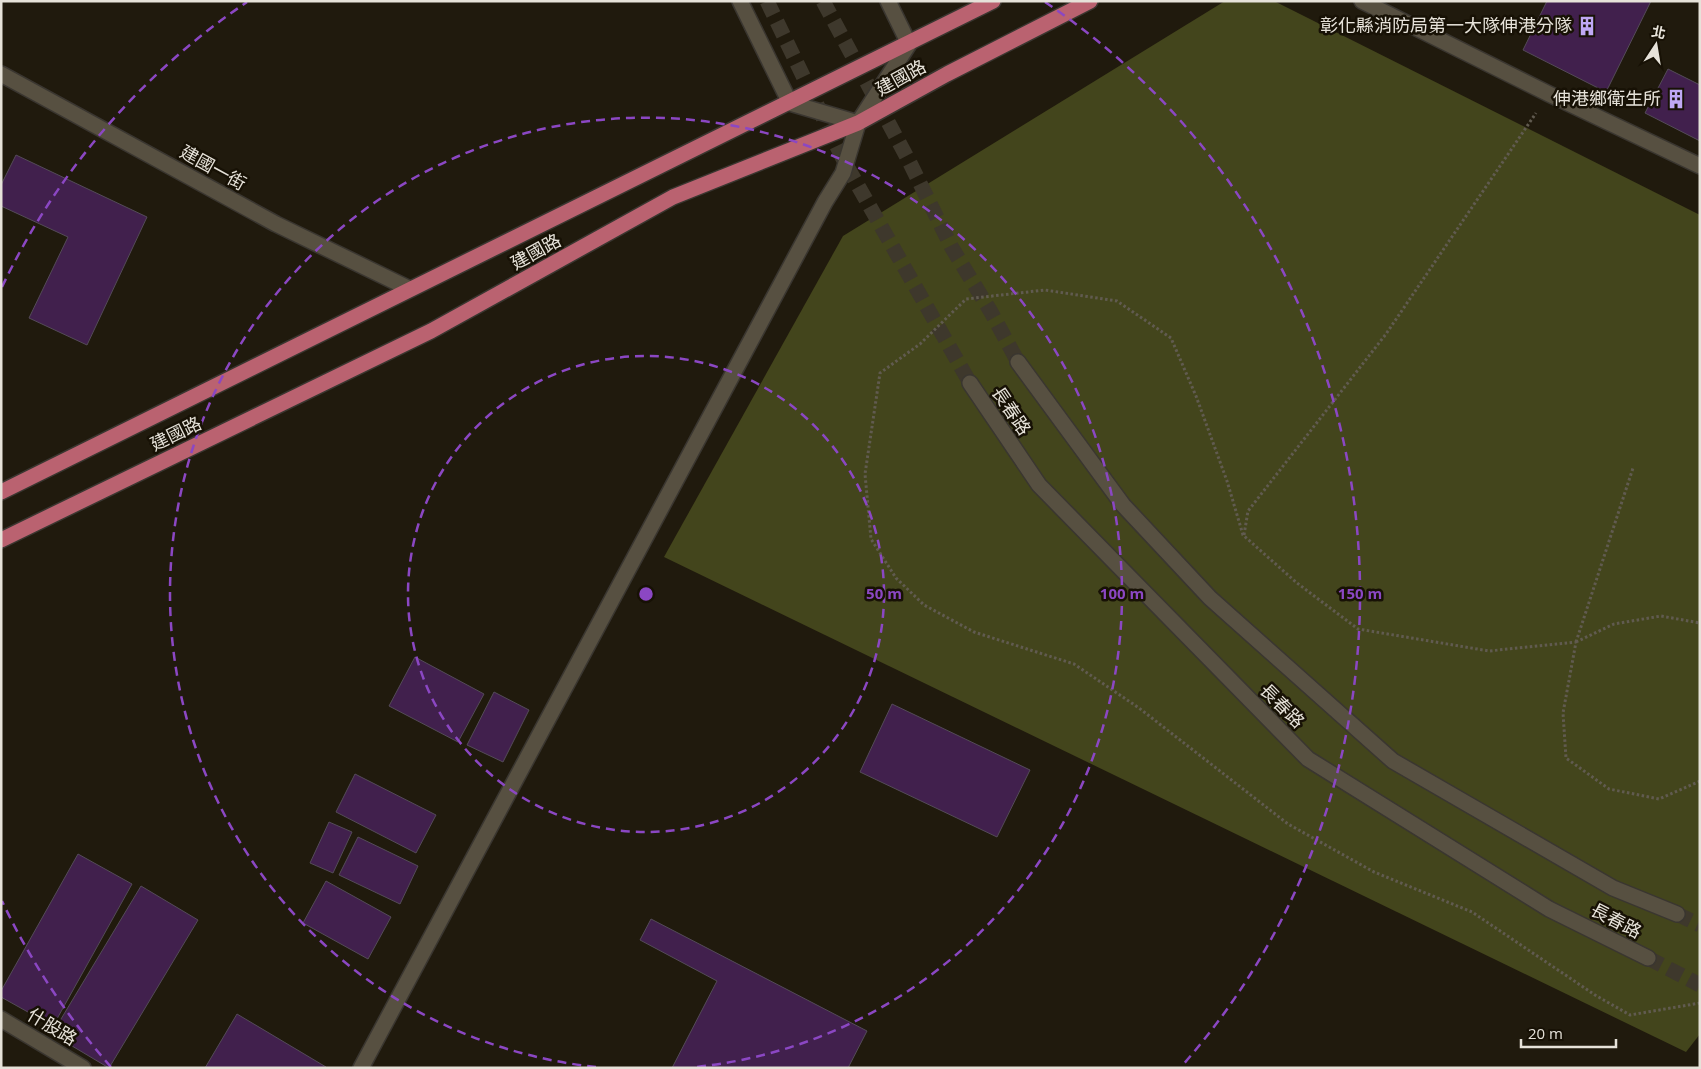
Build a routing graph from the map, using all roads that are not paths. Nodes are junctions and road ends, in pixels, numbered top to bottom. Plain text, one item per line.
1 (740, 1) edge
2 (888, 1) edge
3 (993, 1) edge
4 (1090, 1) edge
5 (1362, 1) edge
6 (909, 44) junction
7 (1, 74) edge
8 (790, 103) junction
9 (858, 123) junction
10 (1700, 166) edge
11 (410, 289) junction
12 (1018, 362) tunnel mouth
13 (970, 383) tunnel mouth
14 (1, 492) edge
15 (1, 540) edge
16 (1678, 914) tunnel mouth
17 (1648, 958) tunnel mouth
18 (1, 1019) edge
19 (83, 1068) edge
20 (361, 1068) edge

1 - 8 street
2 - 6 street
3 - 6 main road, 建國路
4 - 9 main road, 建國路
5 - 10 street
6 - 8 main road, 建國路
6 - 9 street
7 - 11 street, 建國一街
8 - 9 street
8 - 11 main road, 建國路
9 - 15 main road, 建國路
9 - 20 street
11 - 14 main road, 建國路
12 - 16 street, 長春路
13 - 17 street, 長春路
18 - 19 street, 什股路

